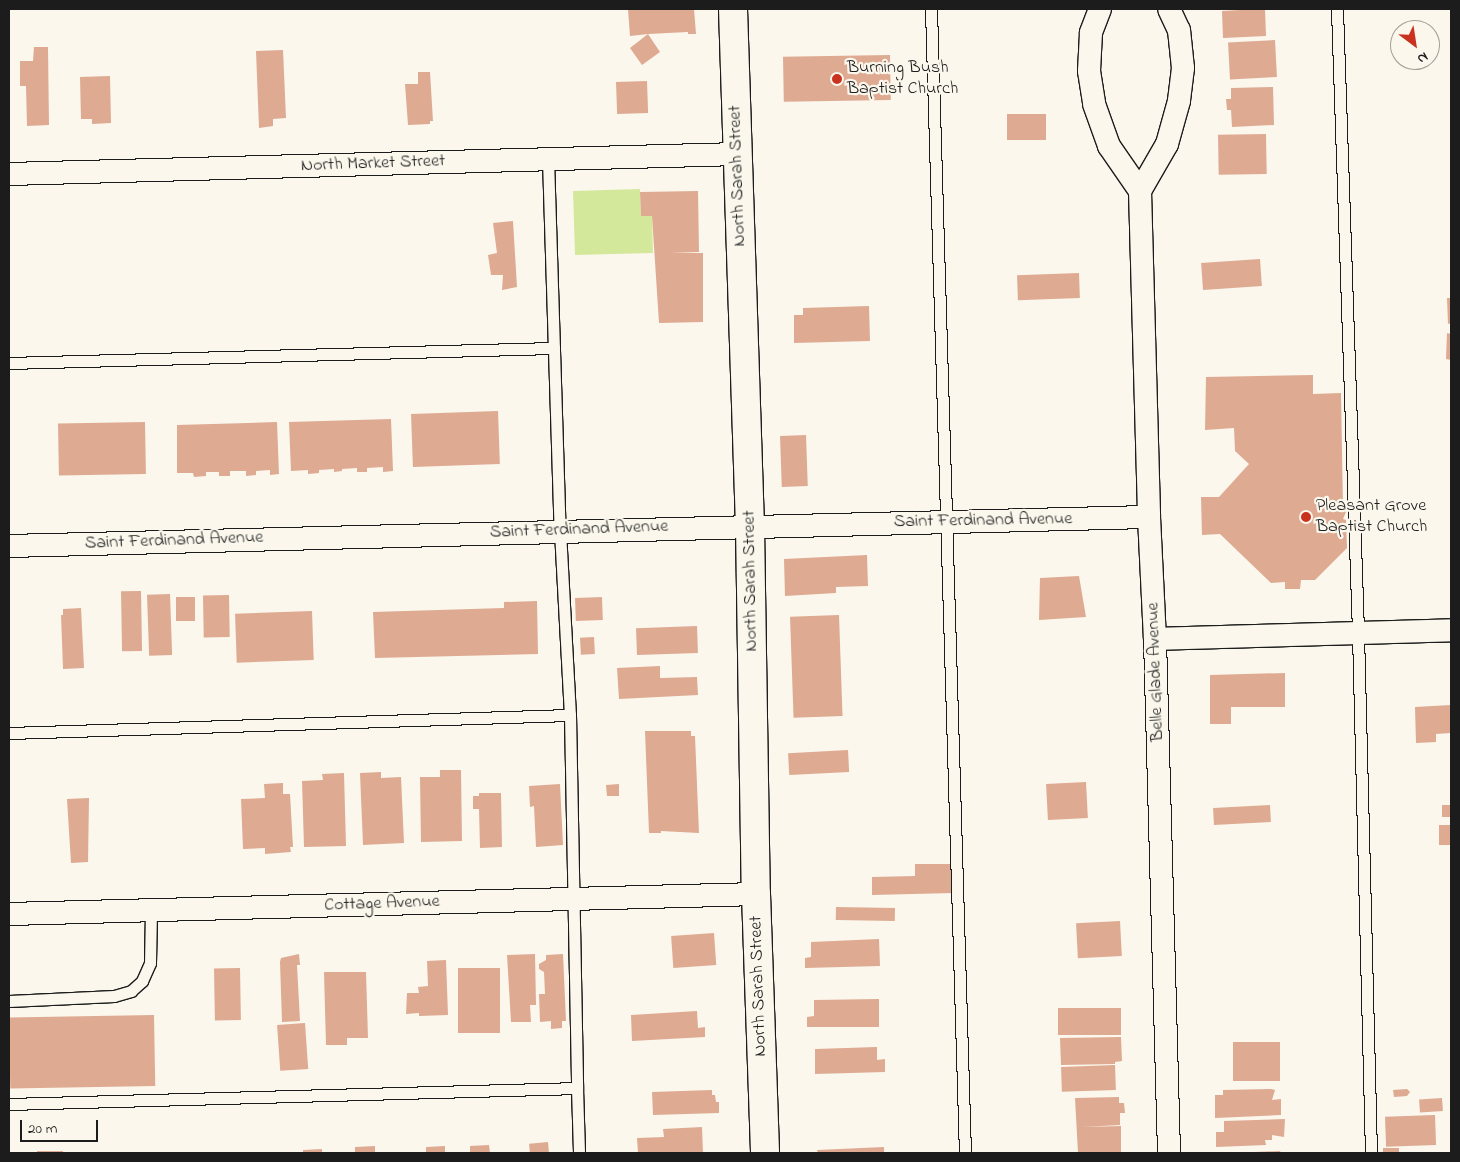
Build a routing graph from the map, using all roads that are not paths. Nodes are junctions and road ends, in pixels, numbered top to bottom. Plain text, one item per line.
1 (733, 9) edge
2 (931, 9) edge
3 (1100, 9) edge
4 (1169, 9) edge
5 (1337, 9) edge
6 (738, 154) junction
7 (548, 159) junction
8 (9, 174) edge
9 (1140, 191) junction
10 (554, 348) junction
11 (9, 363) edge
12 (1148, 517) junction
13 (948, 521) junction
14 (750, 526) junction
15 (560, 531) junction
16 (9, 546) edge
17 (1451, 630) edge
18 (1358, 633) junction
19 (1155, 639) junction
20 (570, 716) junction
21 (9, 733) edge
22 (756, 894) junction
23 (573, 898) junction
24 (151, 910) junction
25 (9, 914) edge
26 (9, 1001) edge
27 (577, 1088) junction
28 (9, 1104) edge
29 (580, 1153) edge
30 (765, 1153) edge
31 (965, 1153) edge
32 (1169, 1153) edge
33 (1371, 1153) edge

1 - 6 street, North Sarah Street
2 - 13 lane
3 - 9 street
4 - 9 street
5 - 18 lane
6 - 7 street, North Market Street
6 - 14 street, North Sarah Street
7 - 8 street, North Market Street
7 - 10 lane
9 - 12 street, Belle Glade Avenue
10 - 11 lane
10 - 15 lane
12 - 13 street, Saint Ferdinand Avenue
12 - 19 street, Belle Glade Avenue
13 - 14 street, Saint Ferdinand Avenue
13 - 31 lane
14 - 15 street, Saint Ferdinand Avenue
14 - 22 street, North Sarah Street
15 - 16 street, Saint Ferdinand Avenue
15 - 20 lane
17 - 18 street
18 - 19 street
18 - 33 lane
19 - 32 street, Belle Glade Avenue
20 - 21 lane
20 - 23 lane
22 - 23 street, Cottage Avenue
22 - 30 street, North Sarah Street
23 - 24 street, Cottage Avenue
23 - 27 lane
24 - 25 street, Cottage Avenue
24 - 26 lane
27 - 28 lane
27 - 29 lane

